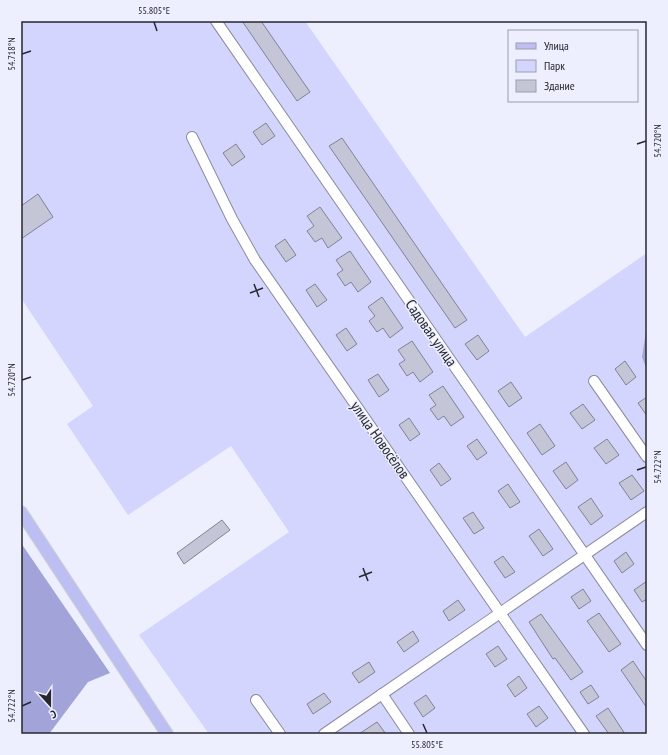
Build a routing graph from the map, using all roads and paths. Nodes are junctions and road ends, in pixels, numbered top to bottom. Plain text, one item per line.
1 (216, 21) edge
2 (192, 137) dead end
3 (594, 381) dead end
4 (647, 457) edge
5 (21, 512) edge
6 (647, 512) edge
7 (585, 555) junction
8 (500, 613) junction
9 (647, 645) edge
10 (382, 694) junction
11 (256, 700) dead end
12 (167, 734) edge
13 (280, 734) edge
14 (324, 734) edge
15 (409, 734) edge
16 (584, 734) edge

1 - 7 street, Садовая улица
2 - 8 street, улица Новосёлов
3 - 4 street
5 - 12 main road
6 - 7 street
7 - 8 street
7 - 9 street, Садовая улица
8 - 10 street
8 - 16 street, улица Новосёлов
10 - 14 street
10 - 15 street
11 - 13 street

